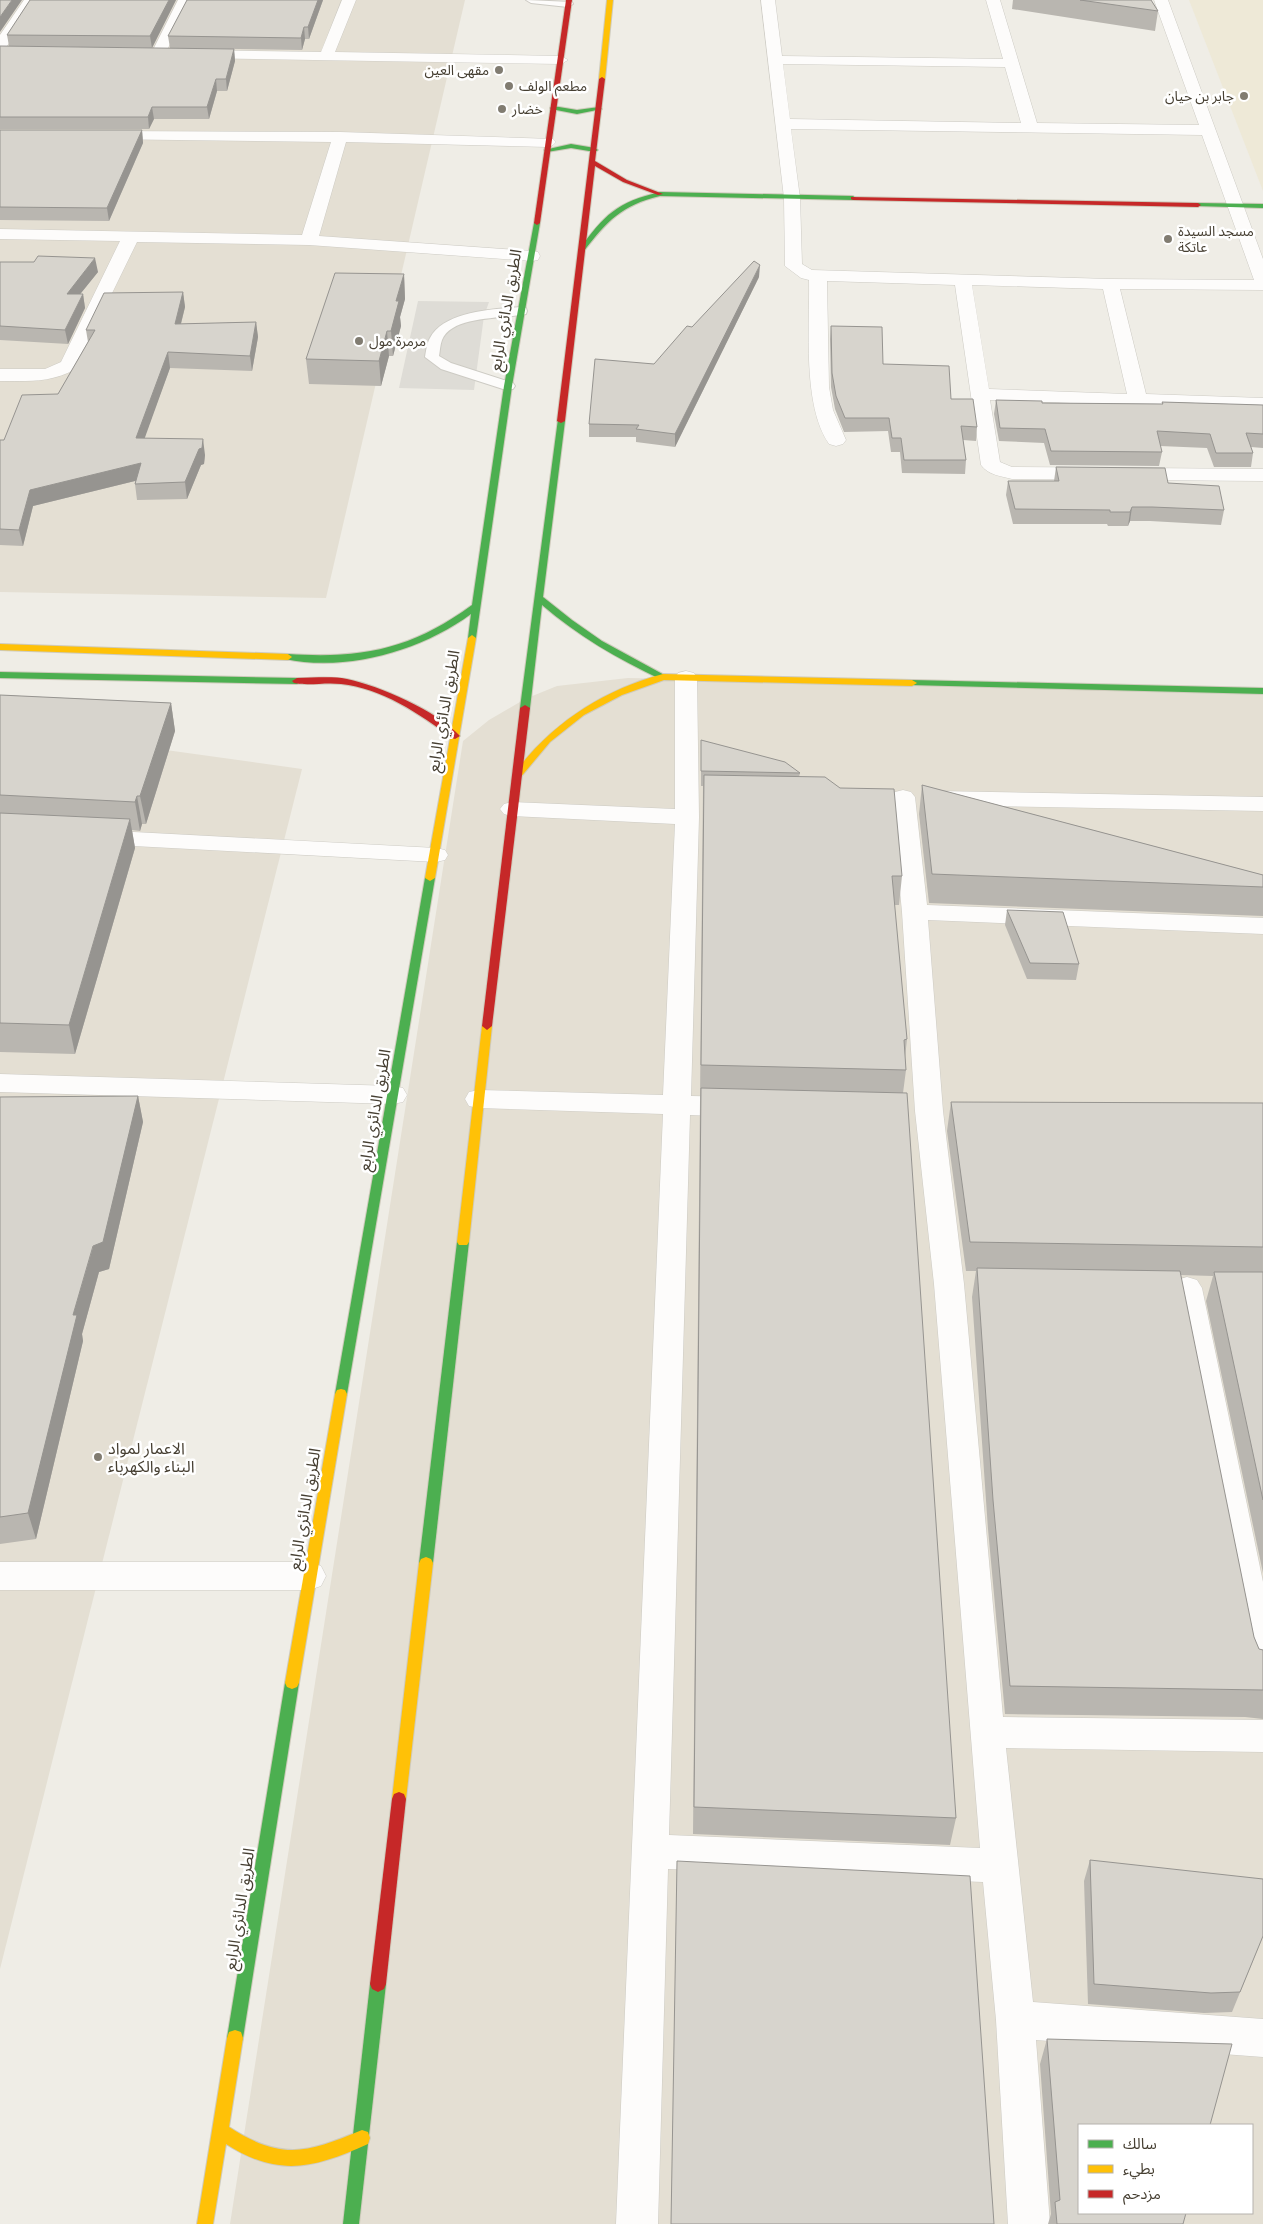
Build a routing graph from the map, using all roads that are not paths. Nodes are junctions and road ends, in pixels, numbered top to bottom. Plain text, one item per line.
1 (31, 0) edge
2 (185, 0) edge
3 (349, 0) edge
4 (531, 0) edge
5 (610, 0) edge
6 (768, 0) edge
7 (993, 0) edge
8 (1161, 0) edge
9 (568, 2) edge
10 (3, 50) edge
11 (326, 56) junction
12 (562, 60) junction
13 (776, 60) junction
14 (1010, 63) junction
15 (554, 108) junction
16 (599, 109) junction
17 (784, 124) junction
18 (1030, 126) junction
19 (1209, 130) junction
20 (90, 136) edge
21 (340, 137) junction
22 (547, 146) junction
23 (595, 150) junction
24 (593, 162) junction
25 (660, 194) junction
26 (792, 198) junction
27 (1235, 206) junction
28 (1263, 206) edge
29 (0, 234) edge
30 (131, 236) junction
31 (309, 240) junction
32 (582, 250) junction
33 (1258, 254) edge
34 (532, 256) junction
35 (818, 276) junction
36 (963, 281) junction
37 (1263, 283) edge
38 (1110, 284) junction
39 (521, 310) junction
40 (0, 375) edge
41 (508, 386) junction
42 (979, 394) junction
43 (1138, 400) junction
44 (1263, 404) edge
45 (836, 440) dead end
46 (1263, 475) edge
47 (540, 599) junction
48 (478, 605) junction
49 (0, 647) edge
50 (0, 675) edge
51 (663, 677) junction
52 (686, 678) junction
53 (1263, 690) edge
54 (455, 736) junction
55 (516, 778) junction
56 (693, 802) junction
57 (1263, 804) edge
58 (512, 809) junction
59 (69, 836) edge
60 (436, 854) junction
61 (916, 912) junction
62 (1263, 926) edge
63 (0, 1083) edge
64 (393, 1095) junction
65 (479, 1099) junction
66 (677, 1106) junction
67 (764, 1108) edge
68 (1187, 1288) dead end
69 (0, 1576) edge
70 (309, 1576) junction
71 (1263, 1665) edge
72 (987, 1732) junction
73 (1263, 1736) edge
74 (650, 1851) junction
75 (1000, 1866) junction
76 (1015, 2020) junction
77 (1263, 2038) edge
78 (220, 2131) junction
79 (362, 2138) junction
80 (205, 2224) edge
81 (351, 2224) edge
82 (637, 2224) edge
83 (1029, 2224) edge

1 - 10 street
2 - 11 street
3 - 11 street
4 - 9 lane
5 - 16 main road
6 - 13 street
7 - 14 street
8 - 19 street
9 - 12 main road, الطريق الدائري الرابع
11 - 12 street
12 - 15 main road, الطريق الدائري الرابع
13 - 14 street
13 - 17 street
14 - 18 street
15 - 16 main road
15 - 22 main road, الطريق الدائري الرابع
16 - 23 main road
17 - 18 street
17 - 26 street
18 - 19 street
19 - 27 street
20 - 21 street
21 - 22 street
21 - 31 street
22 - 23 main road
22 - 34 main road, الطريق الدائري الرابع
23 - 24 main road
24 - 25 main road
24 - 32 main road
25 - 26 main road
25 - 32 main road
26 - 27 main road
26 - 35 street
27 - 28 main road
27 - 33 street
29 - 30 street
30 - 31 street
30 - 40 street
31 - 34 street
32 - 47 main road
33 - 37 street
34 - 39 main road, الطريق الدائري الرابع
35 - 36 street
35 - 45 street
36 - 38 street
36 - 42 street
37 - 38 street
38 - 43 street
39 - 41 main road, الطريق الدائري الرابع
39 - 41 lane
41 - 48 main road, الطريق الدائري الرابع
42 - 43 street
42 - 46 street
43 - 44 street
47 - 51 main road
47 - 55 main road
48 - 49 main road
48 - 54 main road, الطريق الدائري الرابع
50 - 54 main road
51 - 52 main road
51 - 55 main road
52 - 53 main road
52 - 56 street
54 - 60 main road, الطريق الدائري الرابع
55 - 58 main road
56 - 58 street
56 - 66 street
57 - 61 street
58 - 65 main road
59 - 60 street
60 - 64 main road, الطريق الدائري الرابع
61 - 62 street
61 - 72 street
63 - 64 street
64 - 70 main road, الطريق الدائري الرابع
65 - 66 street
65 - 79 main road
66 - 67 street
66 - 74 street
68 - 71 street
69 - 70 street
70 - 78 main road, الطريق الدائري الرابع
72 - 73 street
72 - 75 street
74 - 75 street
74 - 82 street
75 - 76 street
76 - 77 street
76 - 83 street
78 - 79 main road
78 - 80 main road, الطريق الدائري الرابع
79 - 81 main road

